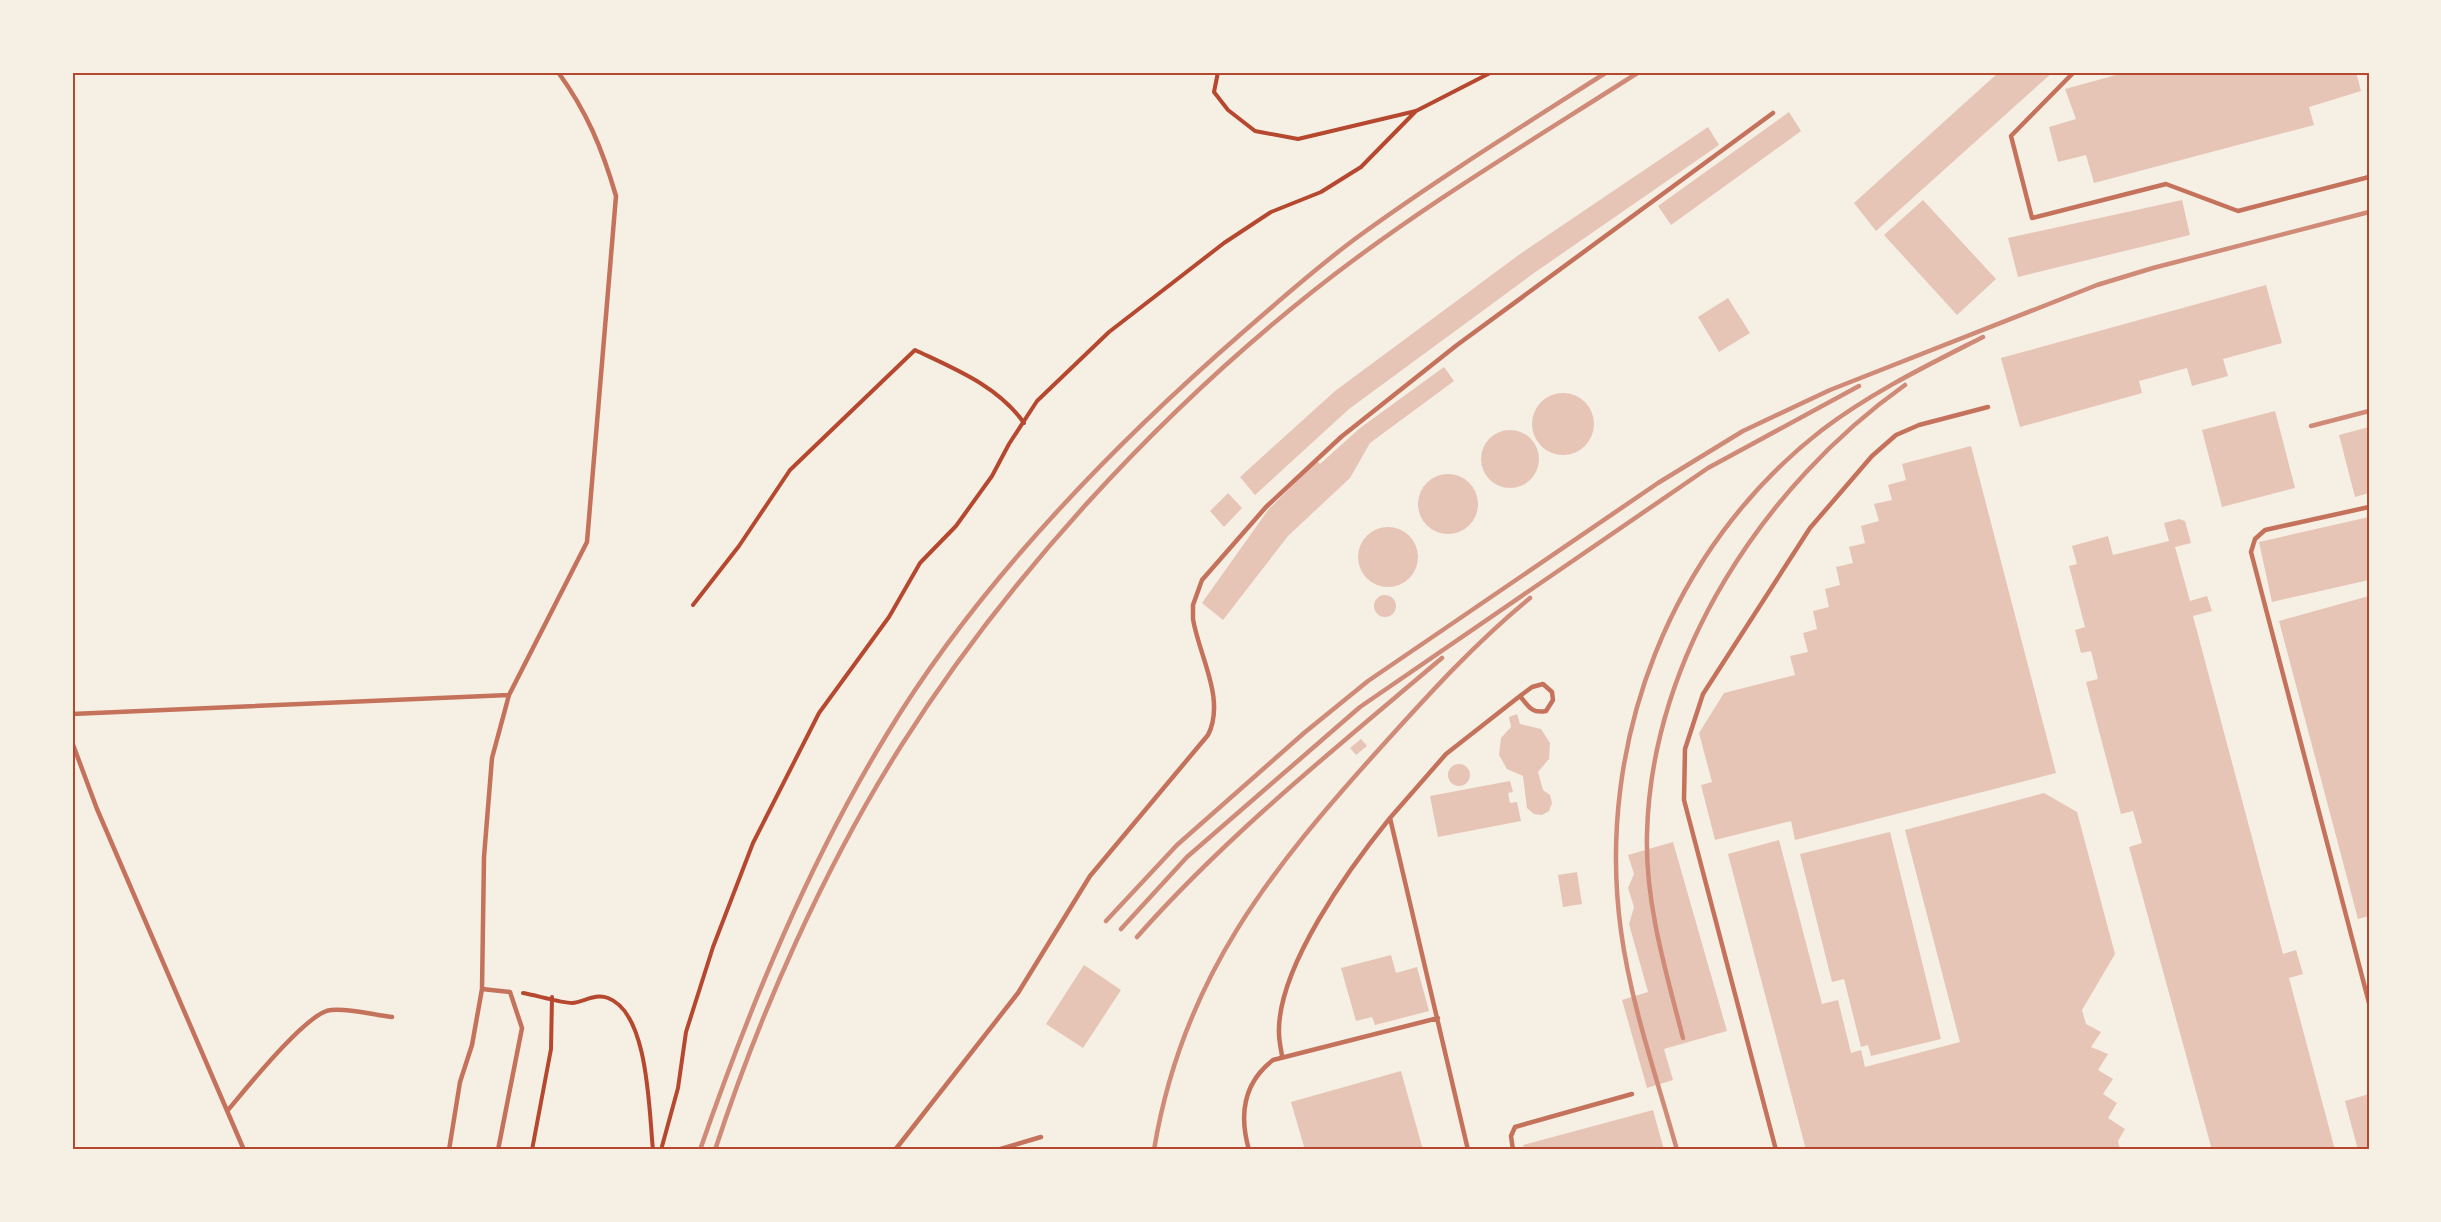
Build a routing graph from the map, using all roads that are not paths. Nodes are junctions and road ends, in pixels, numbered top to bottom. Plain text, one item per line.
1 (558, 72) edge
2 (2074, 72) edge
3 (1773, 113) dead end
4 (2369, 177) edge
5 (1988, 407) dead end
6 (2369, 507) edge
7 (509, 695) junction
8 (1520, 696) junction
9 (72, 714) edge
10 (72, 742) edge
11 (1390, 818) junction
12 (482, 988) junction
13 (2369, 1003) edge
14 (392, 1017) dead end
15 (1438, 1018) junction
16 (1282, 1056) junction
17 (1632, 1094) dead end
18 (228, 1110) junction
19 (1041, 1137) dead end
20 (244, 1150) edge
21 (449, 1150) edge
22 (498, 1150) edge
23 (895, 1150) edge
24 (997, 1150) edge
25 (1249, 1150) edge
26 (1468, 1150) edge
27 (1514, 1150) edge
28 (1776, 1150) edge

1 - 7 lane
2 - 4 lane
3 - 23 lane
5 - 28 lane
6 - 13 lane
7 - 9 lane
7 - 12 lane
8 - 8 lane
8 - 11 lane
10 - 18 lane
11 - 15 lane
11 - 16 lane
12 - 21 lane
12 - 22 lane
14 - 18 lane
15 - 16 lane
15 - 26 lane
16 - 25 lane
17 - 27 lane
18 - 20 lane
19 - 24 lane

